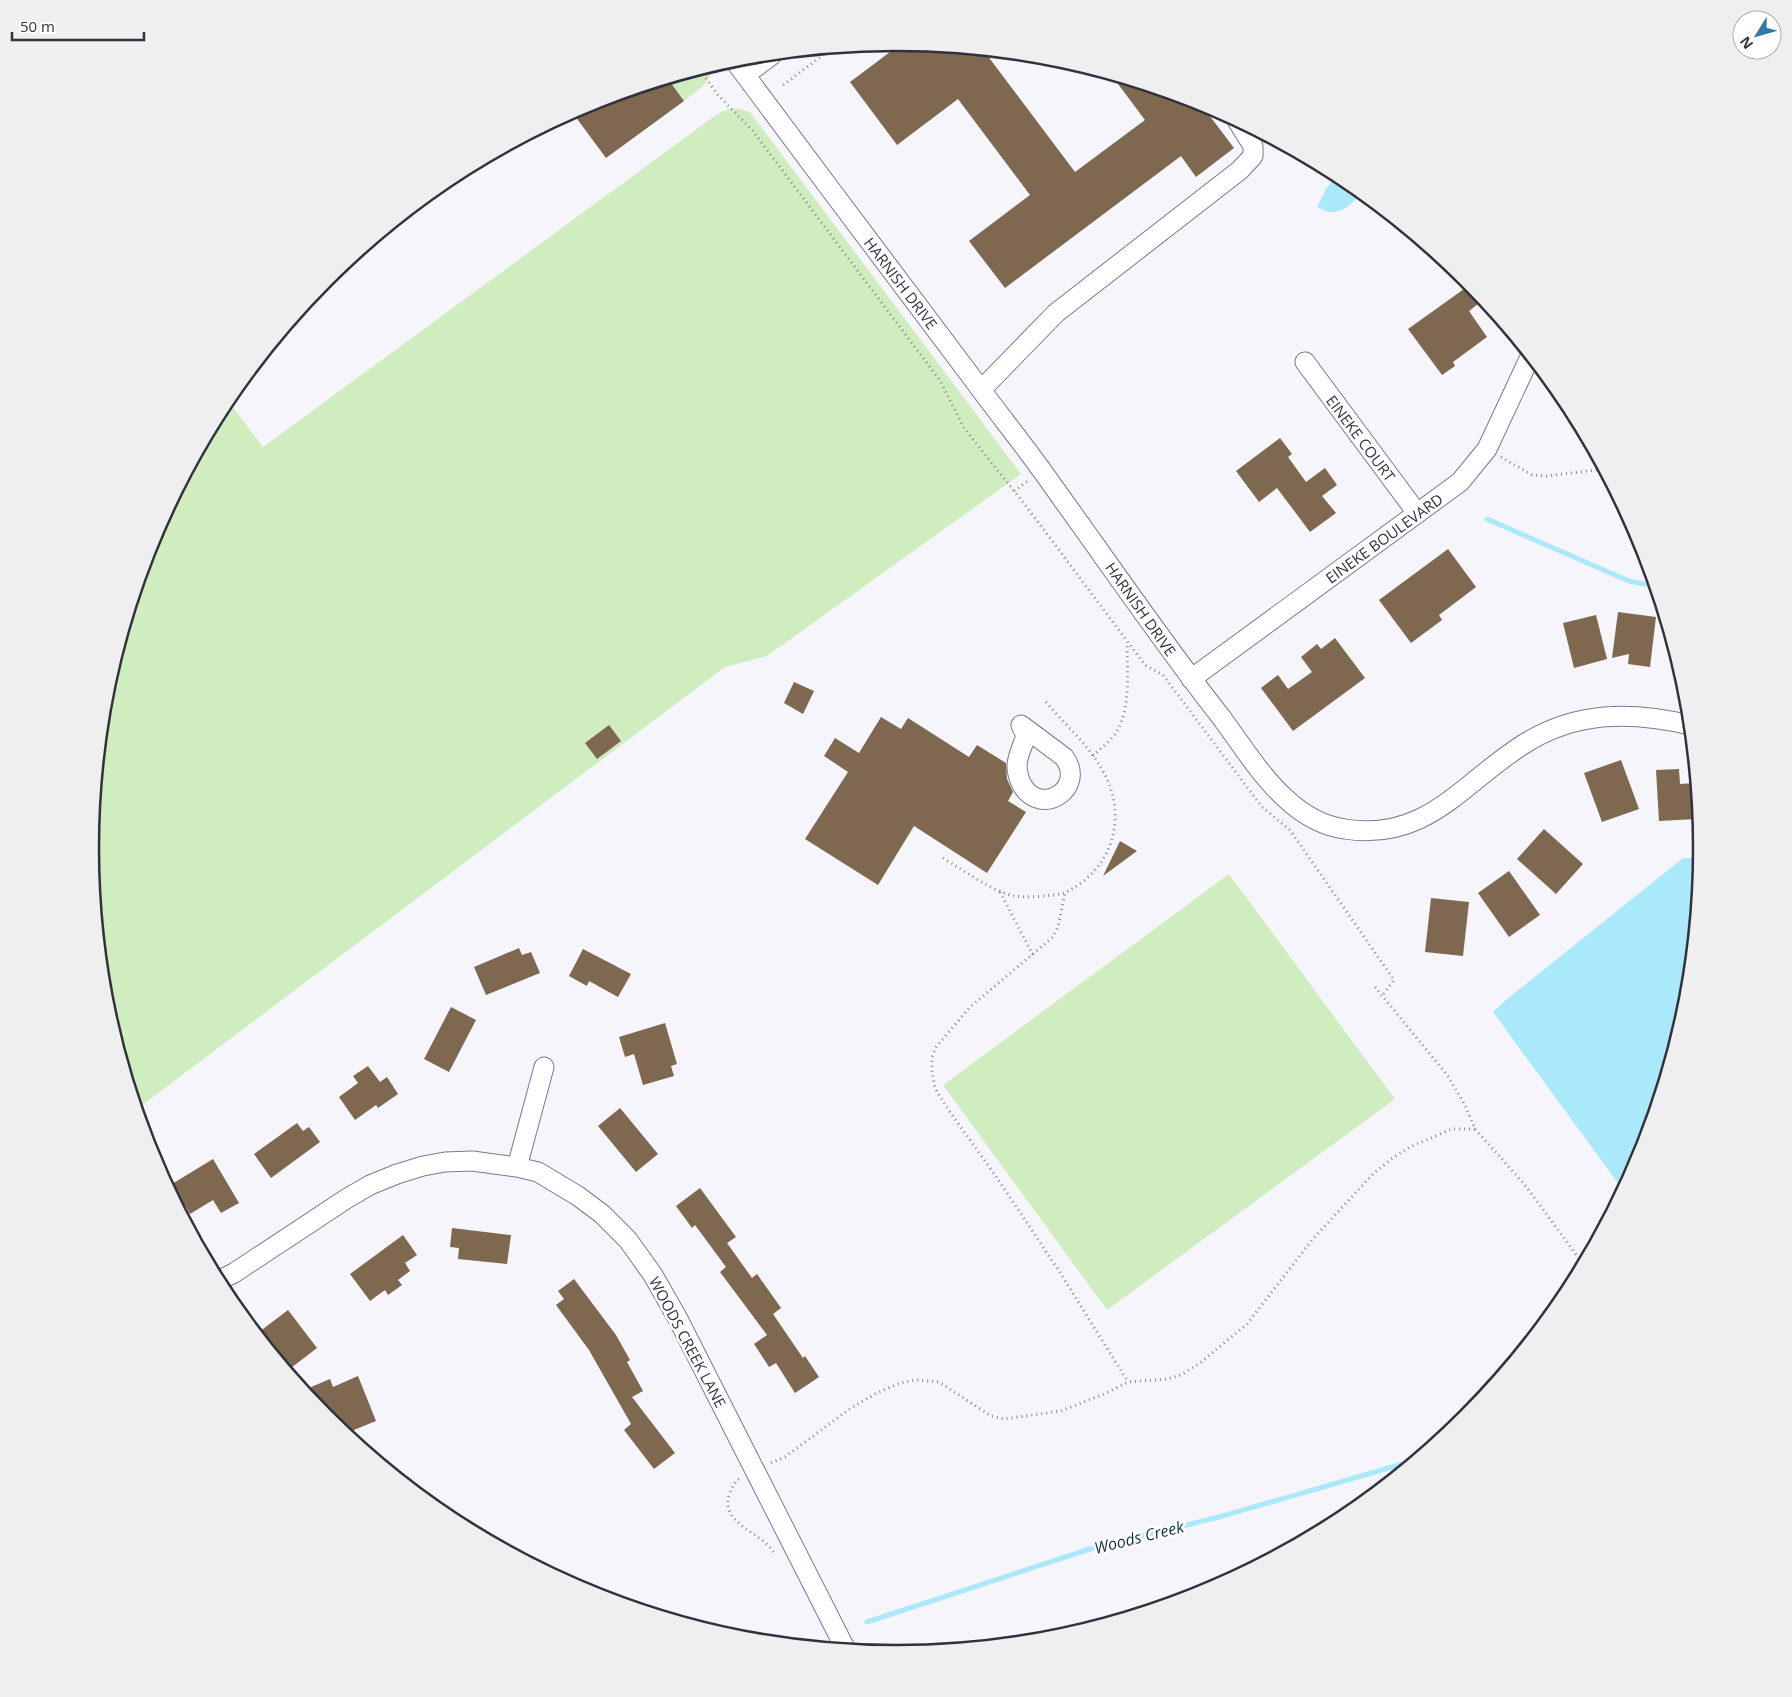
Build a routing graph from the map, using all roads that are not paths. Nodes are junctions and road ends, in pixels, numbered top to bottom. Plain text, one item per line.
1 (761, 63) edge
2 (739, 67) edge
3 (745, 75) junction
4 (1243, 131) edge
5 (1305, 362) dead end
6 (1528, 362) edge
7 (981, 390) junction
8 (1417, 513) junction
9 (1191, 679) junction
10 (1683, 724) edge
11 (544, 1067) dead end
12 (517, 1167) junction
13 (225, 1278) edge
14 (843, 1644) edge

1 - 3 street
2 - 3 street, HARNISH DRIVE
3 - 7 street, HARNISH DRIVE
4 - 7 street
5 - 8 street, EINEKE COURT
6 - 8 street, EINEKE BOULEVARD
7 - 9 street, HARNISH DRIVE
8 - 9 street, EINEKE BOULEVARD
9 - 10 street, HARNISH DRIVE
11 - 12 street
12 - 13 street, WOODS CREEK LANE
12 - 14 street, WOODS CREEK LANE

